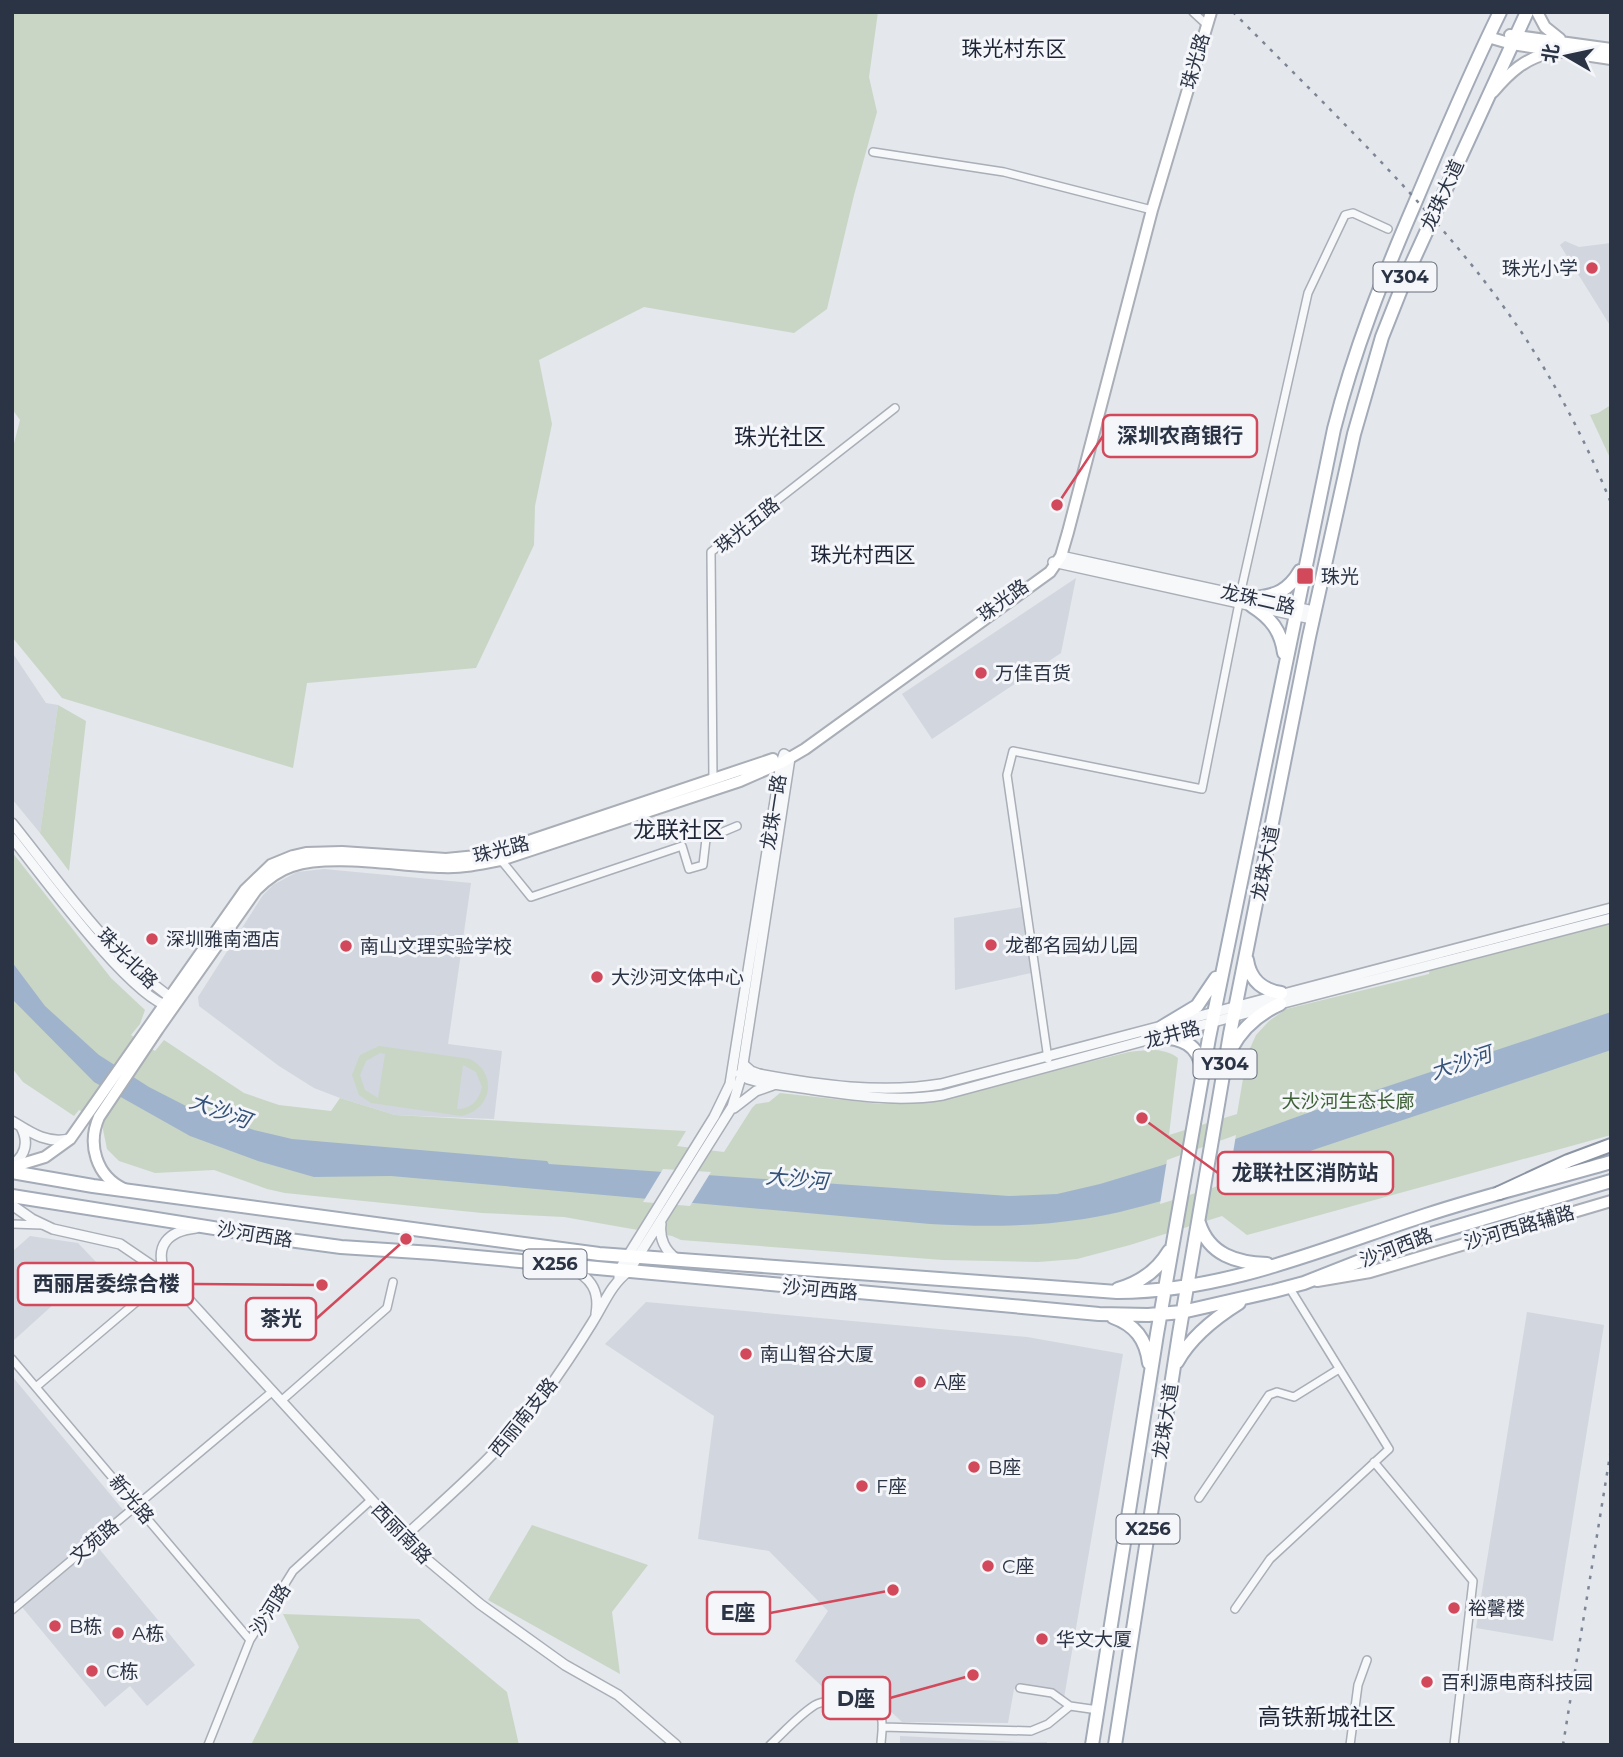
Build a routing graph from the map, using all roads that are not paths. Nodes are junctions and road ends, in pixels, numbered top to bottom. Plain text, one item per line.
1 (1193, 12) edge
2 (1211, 12) edge
3 (1500, 12) edge
4 (1527, 12) edge
5 (1537, 12) edge
6 (1206, 24) junction
7 (1488, 37) junction
8 (1515, 39) junction
9 (1568, 48) junction
10 (1611, 49) edge
11 (1611, 59) edge
12 (1487, 100) junction
13 (873, 152) dead end
14 (1152, 210) junction
15 (1388, 229) dead end
16 (895, 408) dead end
17 (1056, 560) junction
18 (1306, 561) junction
19 (1246, 601) junction
20 (1295, 612) junction
21 (1314, 616) junction
22 (1284, 666) junction
23 (785, 758) junction
24 (713, 781) junction
25 (12, 823) edge
26 (737, 826) dead end
27 (12, 838) edge
28 (501, 860) junction
29 (1611, 908) edge
30 (1611, 918) edge
31 (1227, 948) junction
32 (1247, 953) junction
33 (1280, 998) junction
34 (169, 1003) junction
35 (1235, 1012) junction
36 (1213, 1018) junction
37 (1161, 1032) junction
38 (1226, 1059) junction
39 (1049, 1061) junction
40 (738, 1065) junction
41 (741, 1076) junction
42 (1202, 1076) junction
43 (779, 1085) junction
44 (95, 1114) junction
45 (728, 1114) junction
46 (16, 1123) edge
47 (70, 1139) junction
48 (1611, 1145) edge
49 (1611, 1162) edge
50 (12, 1168) edge
51 (1611, 1181) edge
52 (126, 1190) junction
53 (1499, 1193) junction
54 (12, 1196) edge
55 (1611, 1201) edge
56 (12, 1205) edge
57 (663, 1217) junction
58 (1198, 1219) junction
59 (12, 1224) edge
60 (42, 1225) junction
61 (209, 1226) junction
62 (1173, 1241) junction
63 (633, 1256) junction
64 (679, 1260) junction
65 (562, 1264) junction
66 (1278, 1264) junction
67 (622, 1273) junction
68 (167, 1276) junction
69 (393, 1282) dead end
70 (1304, 1283) junction
71 (1289, 1287) junction
72 (1186, 1288) junction
73 (1164, 1291) junction
74 (1105, 1292) junction
75 (1252, 1297) junction
76 (1182, 1312) junction
77 (1099, 1314) junction
78 (1160, 1315) junction
79 (596, 1317) junction
80 (12, 1359) edge
81 (1339, 1369) junction
82 (1172, 1372) junction
83 (1149, 1381) junction
84 (36, 1387) junction
85 (273, 1391) junction
86 (281, 1401) junction
87 (1374, 1462) junction
88 (1199, 1498) dead end
89 (371, 1500) junction
90 (138, 1505) junction
91 (404, 1536) junction
92 (1235, 1609) dead end
93 (12, 1610) edge
94 (250, 1640) junction
95 (1367, 1660) dead end
96 (1020, 1688) dead end
97 (1070, 1706) junction
98 (1098, 1710) junction
99 (882, 1727) junction
100 (208, 1745) edge
101 (676, 1745) edge
102 (770, 1745) edge
103 (881, 1745) edge
104 (1092, 1745) edge
105 (1115, 1745) edge
106 (1350, 1745) edge
107 (1454, 1745) edge

1 - 6 street
2 - 6 main road, 珠光路
3 - 7 main road, 龙珠大道
4 - 8 main road, 龙珠大道 / Y304
5 - 9 main road
6 - 14 main road, 珠光路
7 - 8 main road
7 - 18 main road, 龙珠大道
8 - 9 main road
8 - 12 main road, 龙珠大道 / Y304
9 - 10 main road
9 - 11 main road
9 - 12 main road
12 - 21 main road, 龙珠大道 / Y304
13 - 14 street
14 - 17 main road, 珠光路
15 - 19 street
16 - 24 street, 珠光五路
17 - 19 street, 龙珠二路
17 - 23 main road, 珠光路
18 - 19 main road
18 - 20 main road, 龙珠大道
19 - 20 street, 龙珠二路
19 - 22 main road
19 - 39 street
20 - 21 street, 龙珠二路
20 - 22 main road, 龙珠大道
21 - 32 main road, 龙珠大道 / Y304
22 - 31 main road, 龙珠大道
23 - 24 main road, 珠光路
23 - 28 main road, 珠光路
23 - 40 street, 龙珠一路
24 - 34 main road, 珠光路
25 - 34 street, 珠光北路
26 - 28 street
27 - 34 street, 珠光北路
28 - 34 main road, 珠光路
29 - 33 street, 龙井路
30 - 33 street, 龙井路
31 - 36 main road, 龙珠大道
31 - 37 main road
32 - 33 main road
32 - 35 main road, 龙珠大道 / Y304
33 - 35 street, 龙井路
33 - 38 main road
34 - 44 main road, 珠光路
35 - 36 street, 龙井路
35 - 38 main road, 龙珠大道 / Y304
36 - 37 street, 龙井路
36 - 42 main road, 龙珠大道
37 - 39 street, 龙井路
37 - 42 main road
38 - 58 main road, 龙珠大道 / Y304
39 - 40 street, 龙井路
39 - 43 street, 龙井路
40 - 41 street, 龙珠一路
40 - 63 street, 龙珠一路
41 - 43 street, 龙井路
41 - 45 street, 龙珠一路
42 - 62 main road, 龙珠大道
43 - 45 street
44 - 47 main road, 珠光路
44 - 52 main road, 珠光路
45 - 57 street, 龙珠一路
46 - 47 street
46 - 50 street
47 - 50 main road, 珠光路
48 - 53 main road
49 - 53 main road, 沙河西路
50 - 52 main road, 沙河西路 / X256
51 - 70 main road, 沙河西路
52 - 63 main road, 沙河西路 / X256
53 - 66 main road, 沙河西路
54 - 61 main road, 沙河西路 / X256
55 - 70 main road, 沙河西路辅路
56 - 60 street, 西丽南路
57 - 63 street, 龙珠一路
57 - 64 street
58 - 66 main road
58 - 72 main road, 龙珠大道
59 - 60 street
60 - 68 street, 西丽南路
61 - 65 main road, 沙河西路 / X256
61 - 68 street
62 - 73 main road, 龙珠大道
62 - 74 main road
63 - 64 main road, 沙河西路 / X256
63 - 67 street, 龙珠一路
64 - 74 main road, 沙河西路 / X256
65 - 67 main road, 沙河西路 / X256
65 - 79 street
66 - 72 main road, 沙河西路
67 - 77 main road, 沙河西路 / X256
67 - 79 street, 西丽南支路
68 - 84 street
68 - 85 street, 西丽南路
69 - 86 street
70 - 71 main road, 沙河西路
71 - 75 main road, 沙河西路
71 - 81 street
72 - 73 main road, 沙河西路 / X256
72 - 76 main road, 龙珠大道 / X256
73 - 74 main road, 沙河西路 / X256
73 - 78 main road, 龙珠大道 / X256
75 - 76 main road, 沙河西路
75 - 82 main road
76 - 78 main road, 沙河西路
76 - 82 main road, 龙珠大道 / X256
77 - 78 main road, 沙河西路
77 - 83 main road, X256
78 - 83 main road, 龙珠大道 / X256
79 - 91 street, 西丽南支路
80 - 84 street, 新光路
81 - 87 street
81 - 88 street
82 - 105 main road, 龙珠大道 / X256
83 - 98 main road, 龙珠大道 / X256
84 - 90 street, 新光路
85 - 86 street, 西丽南路
85 - 90 street, 文苑路
86 - 89 street, 西丽南路
87 - 92 street
87 - 107 street
89 - 91 street, 西丽南路
89 - 94 street, 沙河路
90 - 93 street, 文苑路
90 - 94 street, 新光路
91 - 101 street, 西丽南路
94 - 100 street, 沙河路
95 - 106 street
96 - 97 street
97 - 98 street
97 - 99 street
98 - 104 main road, 龙珠大道 / X256
99 - 102 street
99 - 103 street

